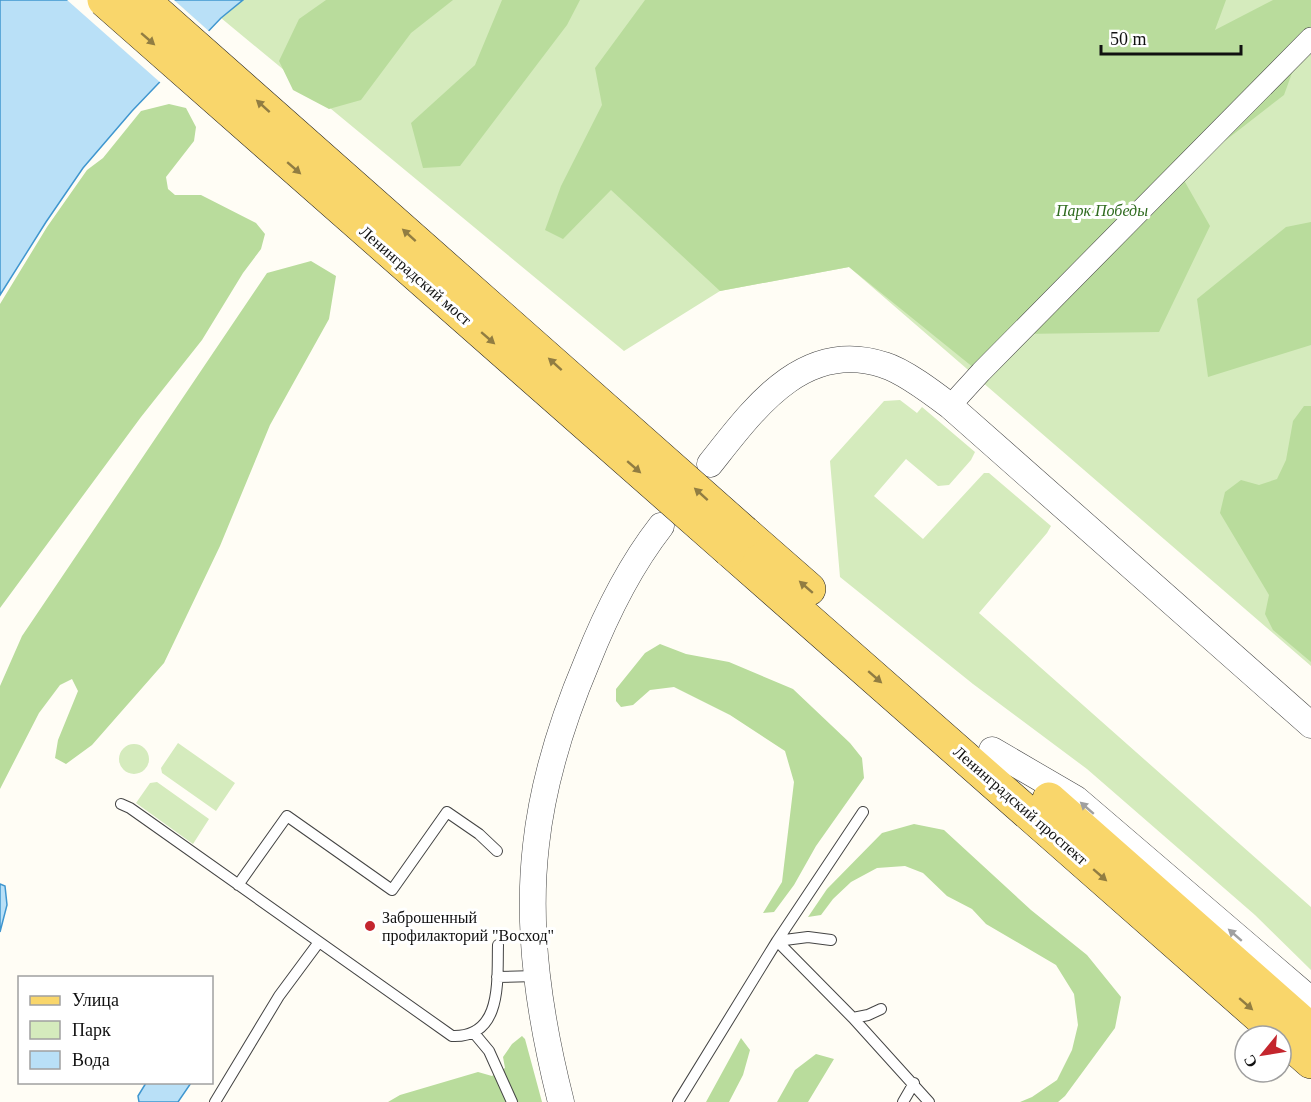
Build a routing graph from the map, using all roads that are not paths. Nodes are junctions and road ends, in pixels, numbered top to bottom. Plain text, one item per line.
1 (104, 0) edge
2 (143, 0) edge
3 (1311, 38) edge
4 (950, 406) junction
5 (710, 464) dead end
6 (661, 526) dead end
7 (737, 541) junction
8 (1311, 725) edge
9 (992, 750) junction
10 (121, 804) dead end
11 (863, 812) dead end
12 (497, 851) dead end
13 (238, 885) junction
14 (831, 940) dead end
15 (777, 941) junction
16 (319, 942) junction
17 (498, 945) dead end
18 (537, 976) junction
19 (497, 977) junction
20 (1311, 1000) edge
21 (880, 1009) dead end
22 (853, 1018) junction
23 (1311, 1030) edge
24 (474, 1033) junction
25 (1311, 1062) edge
26 (914, 1083) junction
27 (215, 1102) edge
28 (512, 1102) edge
29 (561, 1102) edge
30 (678, 1102) edge
31 (903, 1102) edge
32 (929, 1102) edge

1 -> 7 main road, Ленинградский мост, bridge
7 -> 2 main road, Ленинградский мост, bridge
3 - 4 street
4 - 5 street
4 - 8 street
6 - 18 street
9 -> 7 main road, Ленинградский проспект
7 -> 25 main road, Ленинградский проспект
20 -> 9 street
9 - 23 main road, Ленинградский проспект
10 - 13 lane
11 - 15 lane
12 - 13 lane
13 - 16 lane
14 - 15 lane
15 - 22 lane
15 - 30 lane
16 - 24 lane
16 - 27 lane
17 - 19 lane
18 - 19 lane
18 - 29 street
19 - 24 lane
21 - 22 lane
22 - 26 lane
24 - 28 lane
26 - 31 lane
26 - 32 lane

